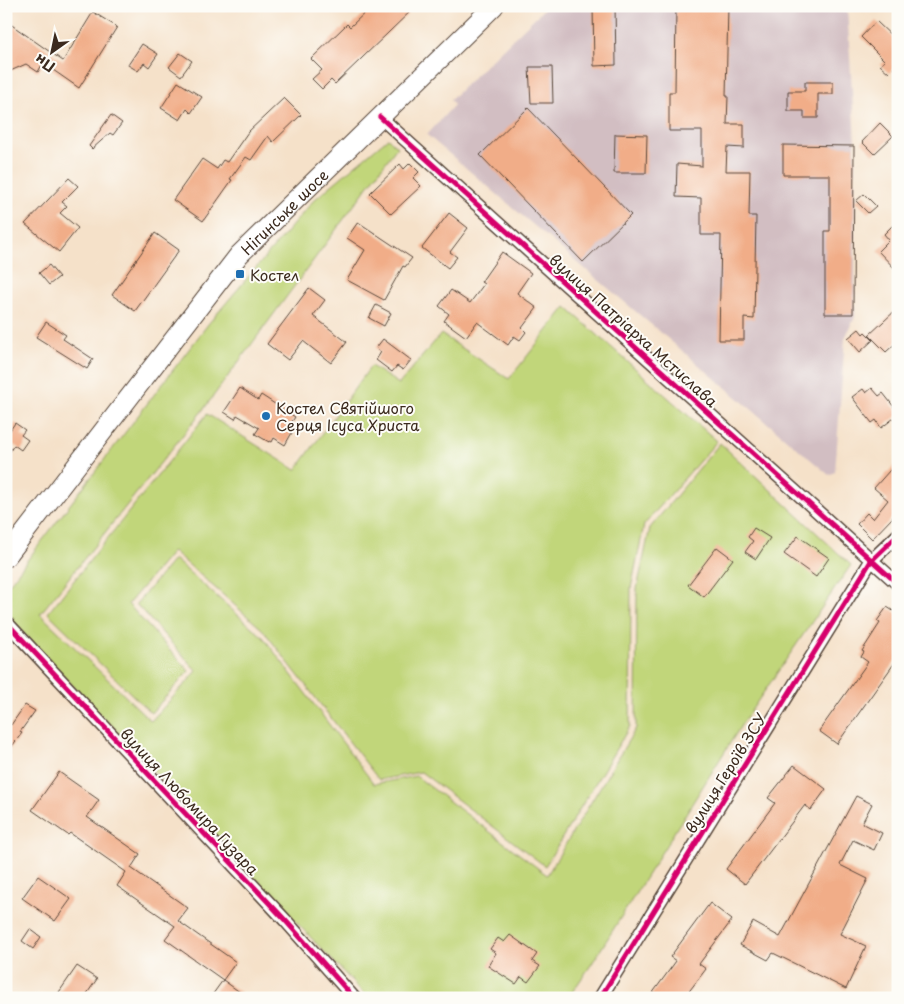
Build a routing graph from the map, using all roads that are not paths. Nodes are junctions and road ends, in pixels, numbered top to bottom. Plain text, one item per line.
1 (494, 6) edge
2 (380, 117) junction
3 (898, 535) edge
4 (6, 557) edge
5 (872, 561) junction
6 (898, 584) edge
7 (6, 622) edge
8 (354, 998) edge
9 (600, 998) edge

1 - 2 main road, Нігинське шосе
2 - 4 main road, Нігинське шосе
2 - 5 street, вулиця Патріарха Мстислава
3 - 5 street
5 - 6 street, вулиця Патріарха Мстислава
5 - 9 street, вулиця Героїв ЗСУ
7 - 8 street, вулиця Любомира Гузара

